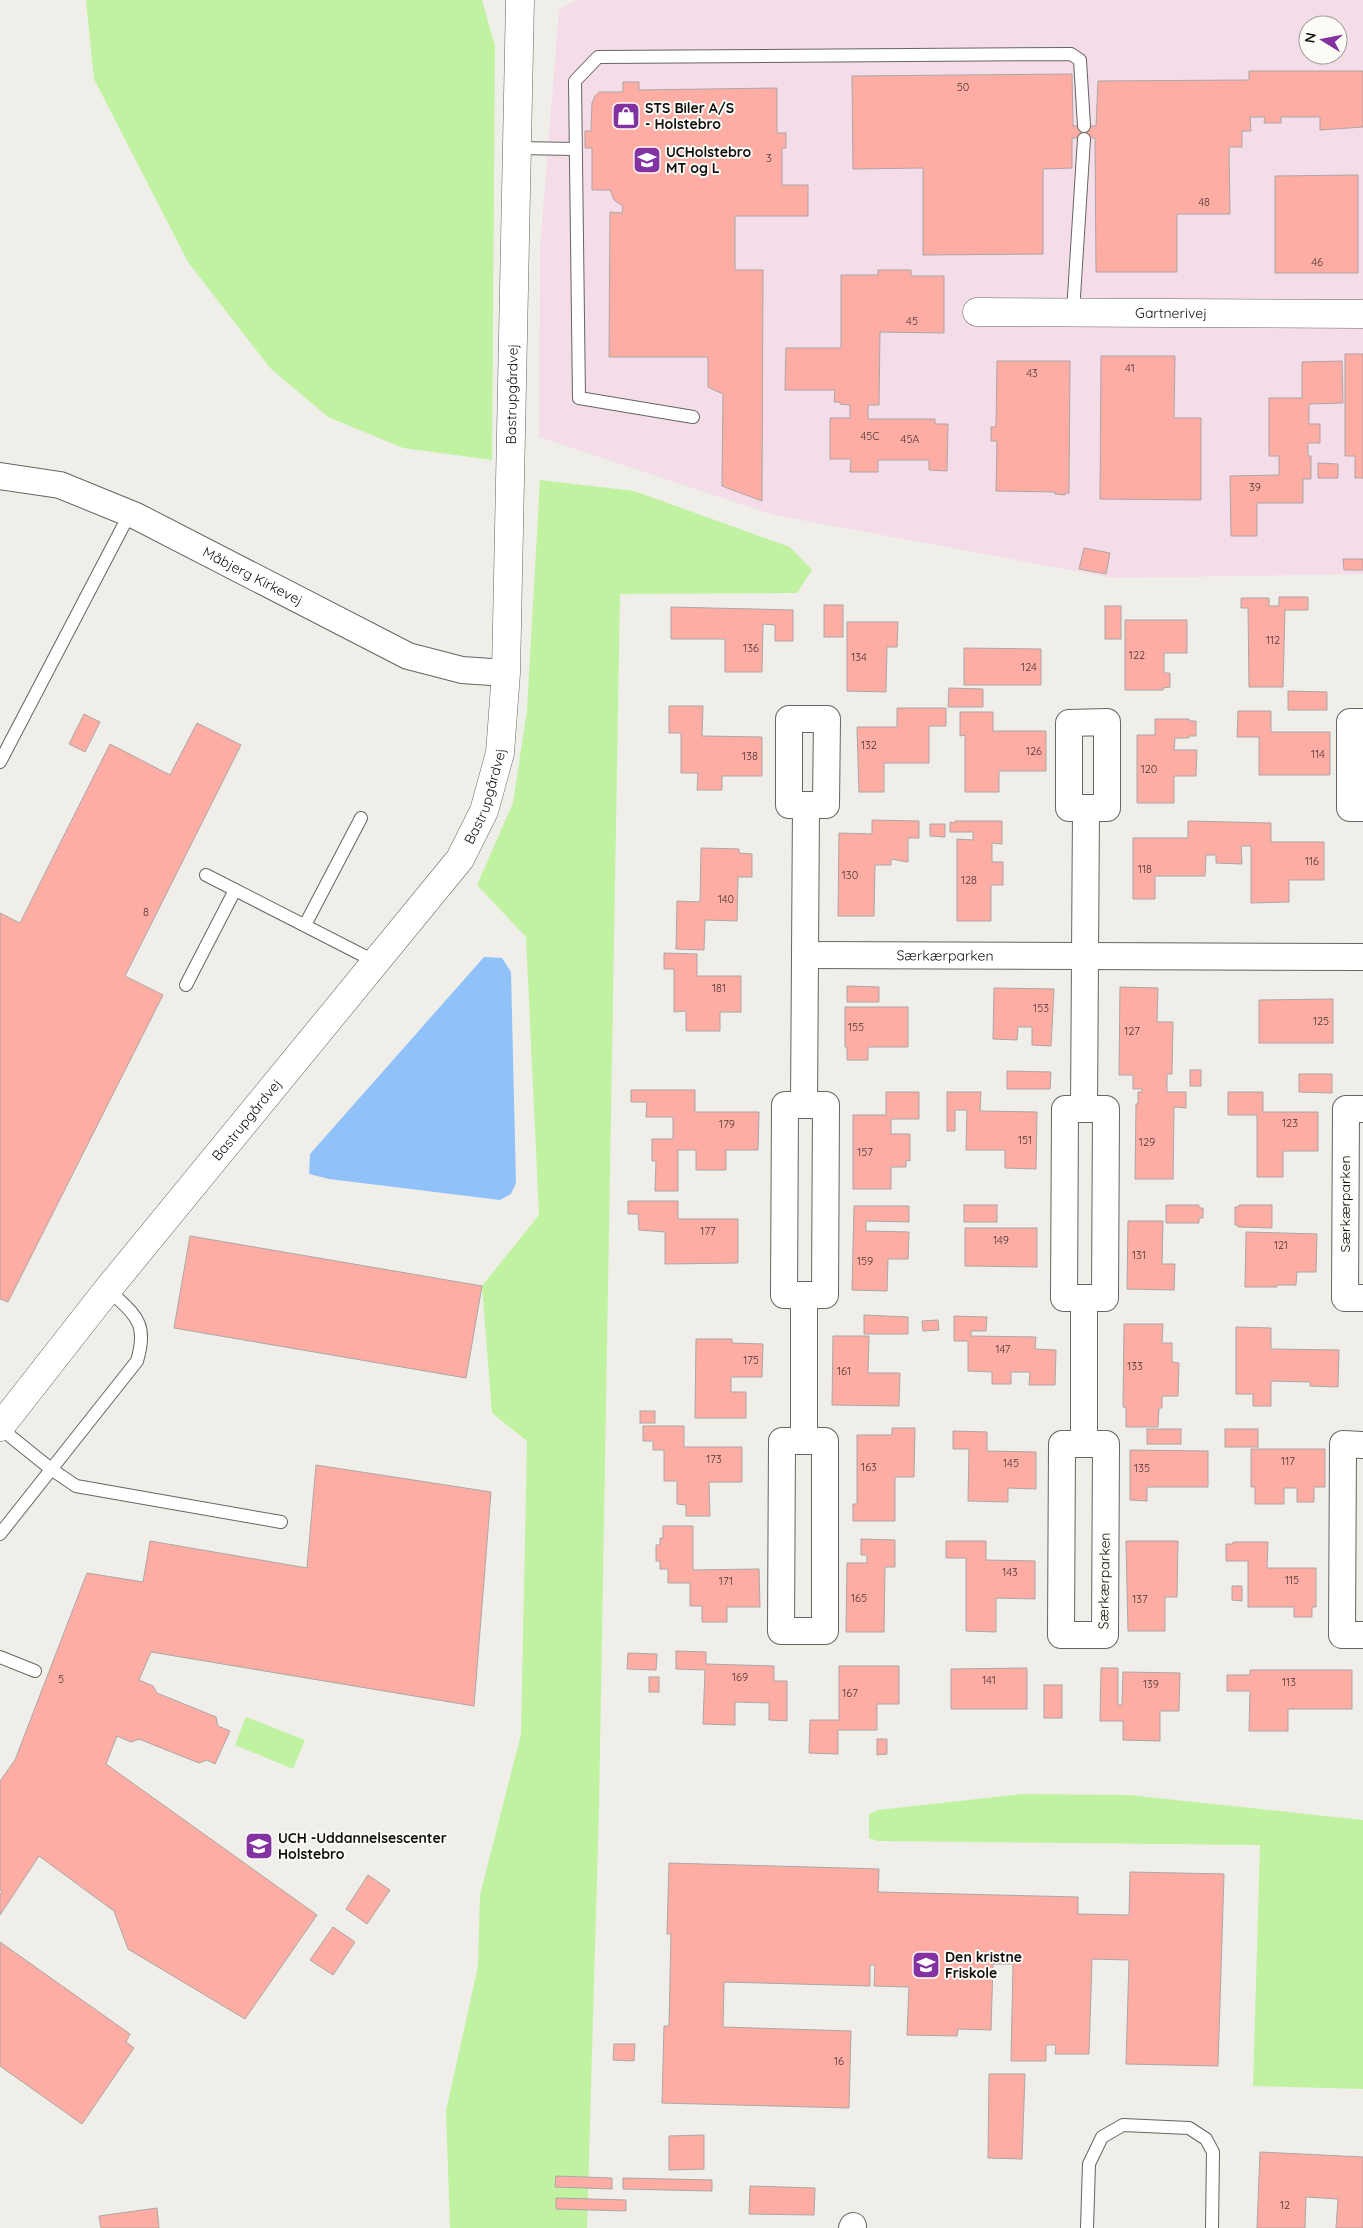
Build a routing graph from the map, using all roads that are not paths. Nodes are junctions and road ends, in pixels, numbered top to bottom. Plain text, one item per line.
1 (520, 0) edge
2 (517, 148) junction
3 (575, 149) junction
4 (977, 312) dead end
5 (1073, 312) junction
6 (1363, 314) edge
7 (693, 416) dead end
8 (0, 476) edge
9 (130, 513) junction
10 (506, 673) junction
11 (1363, 722) edge
12 (0, 762) edge
13 (806, 805) dead end
14 (1086, 808) dead end
15 (1363, 808) edge
16 (361, 818) dead end
17 (206, 875) dead end
18 (234, 890) junction
19 (304, 926) junction
20 (806, 955) junction
21 (1085, 956) junction
22 (1363, 957) edge
23 (376, 962) junction
24 (186, 984) dead end
25 (804, 1105) junction
26 (1084, 1109) junction
27 (1363, 1109) edge
28 (108, 1289) junction
29 (804, 1295) junction
30 (1084, 1298) junction
31 (1363, 1298) edge
32 (0, 1427) edge
33 (804, 1441) junction
34 (1084, 1444) junction
35 (1363, 1444) edge
36 (51, 1470) junction
37 (281, 1522) dead end
38 (0, 1534) edge
39 (1363, 1635) edge
40 (0, 1657) edge
41 (35, 1671) dead end
42 (1087, 2228) edge
43 (1212, 2228) edge

1 - 2 street, Bastrupgårdvej
2 - 3 lane
2 - 10 street, Bastrupgårdvej
3 - 5 lane
3 - 7 lane
4 - 5 street, Gartnerivej
5 - 6 street, Gartnerivej
8 - 9 street, Måbjerg Kirkevej
9 - 10 street, Måbjerg Kirkevej
9 - 12 lane
10 - 23 street, Bastrupgårdvej
11 - 15 street
13 - 20 street
14 - 21 street
16 - 19 lane
17 - 18 lane
18 - 19 lane
18 - 24 lane
19 - 23 lane
20 - 21 street, Særkærparken
20 - 25 street
21 - 22 street, Særkærparken
21 - 26 street
23 - 28 street, Bastrupgårdvej
25 - 29 street
25 - 29 street
26 - 30 street
26 - 30 street
27 - 31 street, Særkærparken
28 - 32 street, Bastrupgårdvej
28 - 36 lane
29 - 33 street
30 - 34 street
32 - 36 lane
33 - 33 street
34 - 34 street, Særkærparken
35 - 39 street
36 - 37 lane
36 - 38 lane
40 - 41 lane
42 - 43 lane

